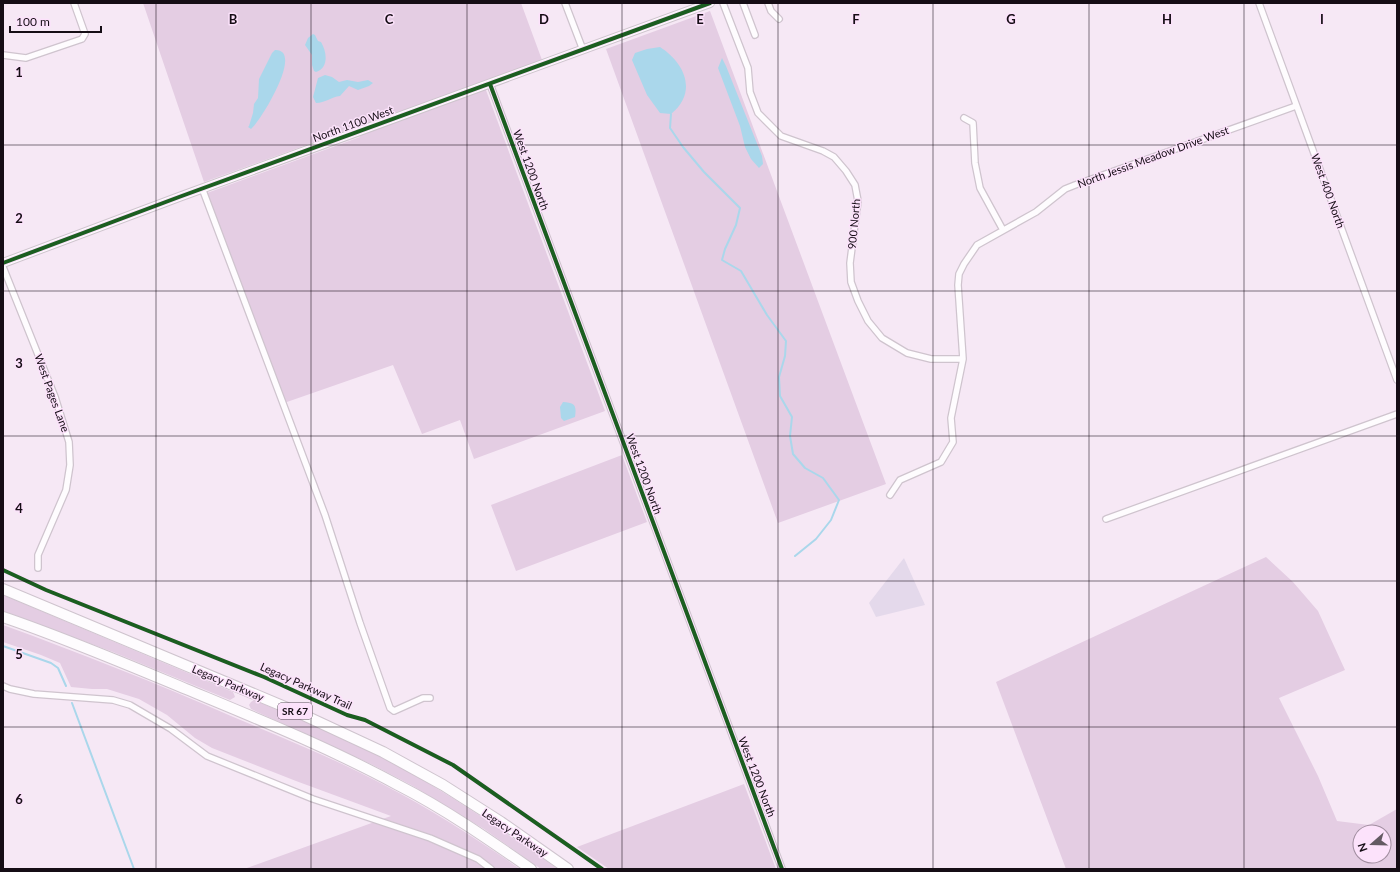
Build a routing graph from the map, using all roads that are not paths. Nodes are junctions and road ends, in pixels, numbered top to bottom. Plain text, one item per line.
1 (74, 3) edge
2 (565, 3) edge
3 (710, 3) edge
4 (723, 3) edge
5 (743, 3) edge
6 (768, 3) edge
7 (1258, 3) edge
8 (779, 19) dead end
9 (755, 35) dead end
10 (583, 50) junction
11 (3, 56) edge
12 (490, 84) junction
13 (1296, 106) junction
14 (964, 118) dead end
15 (202, 188) junction
16 (1003, 230) junction
17 (3, 263) edge
18 (3, 267) edge
19 (963, 359) junction
20 (1397, 380) edge
21 (1397, 414) edge
22 (890, 495) dead end
23 (1106, 519) dead end
24 (38, 568) dead end
25 (3, 589) edge
26 (3, 618) edge
27 (3, 686) edge
28 (430, 698) dead end
29 (491, 869) edge
30 (531, 869) edge
31 (568, 869) edge
32 (782, 869) edge

1 - 11 street
2 - 10 street
3 - 10 street, North 1100 West
4 - 19 street, 900 North
5 - 9 street
6 - 8 street
7 - 13 street, West 400 North
10 - 12 street, North 1100 West
12 - 15 street, North 1100 West
12 - 32 street, West 1200 North
13 - 16 street, North Jessis Meadow Drive West
13 - 20 street, West 400 North
14 - 16 street
15 - 17 street, North 1100 West
15 - 28 street
16 - 19 street, North Jessis Meadow Drive West
18 - 24 street, West Pages Lane
19 - 22 street, North Jessis Meadow Drive West
21 - 23 street
25 - 31 highway, Legacy Parkway / SR 67
26 - 30 highway, Legacy Parkway / SR 67
27 - 29 street

